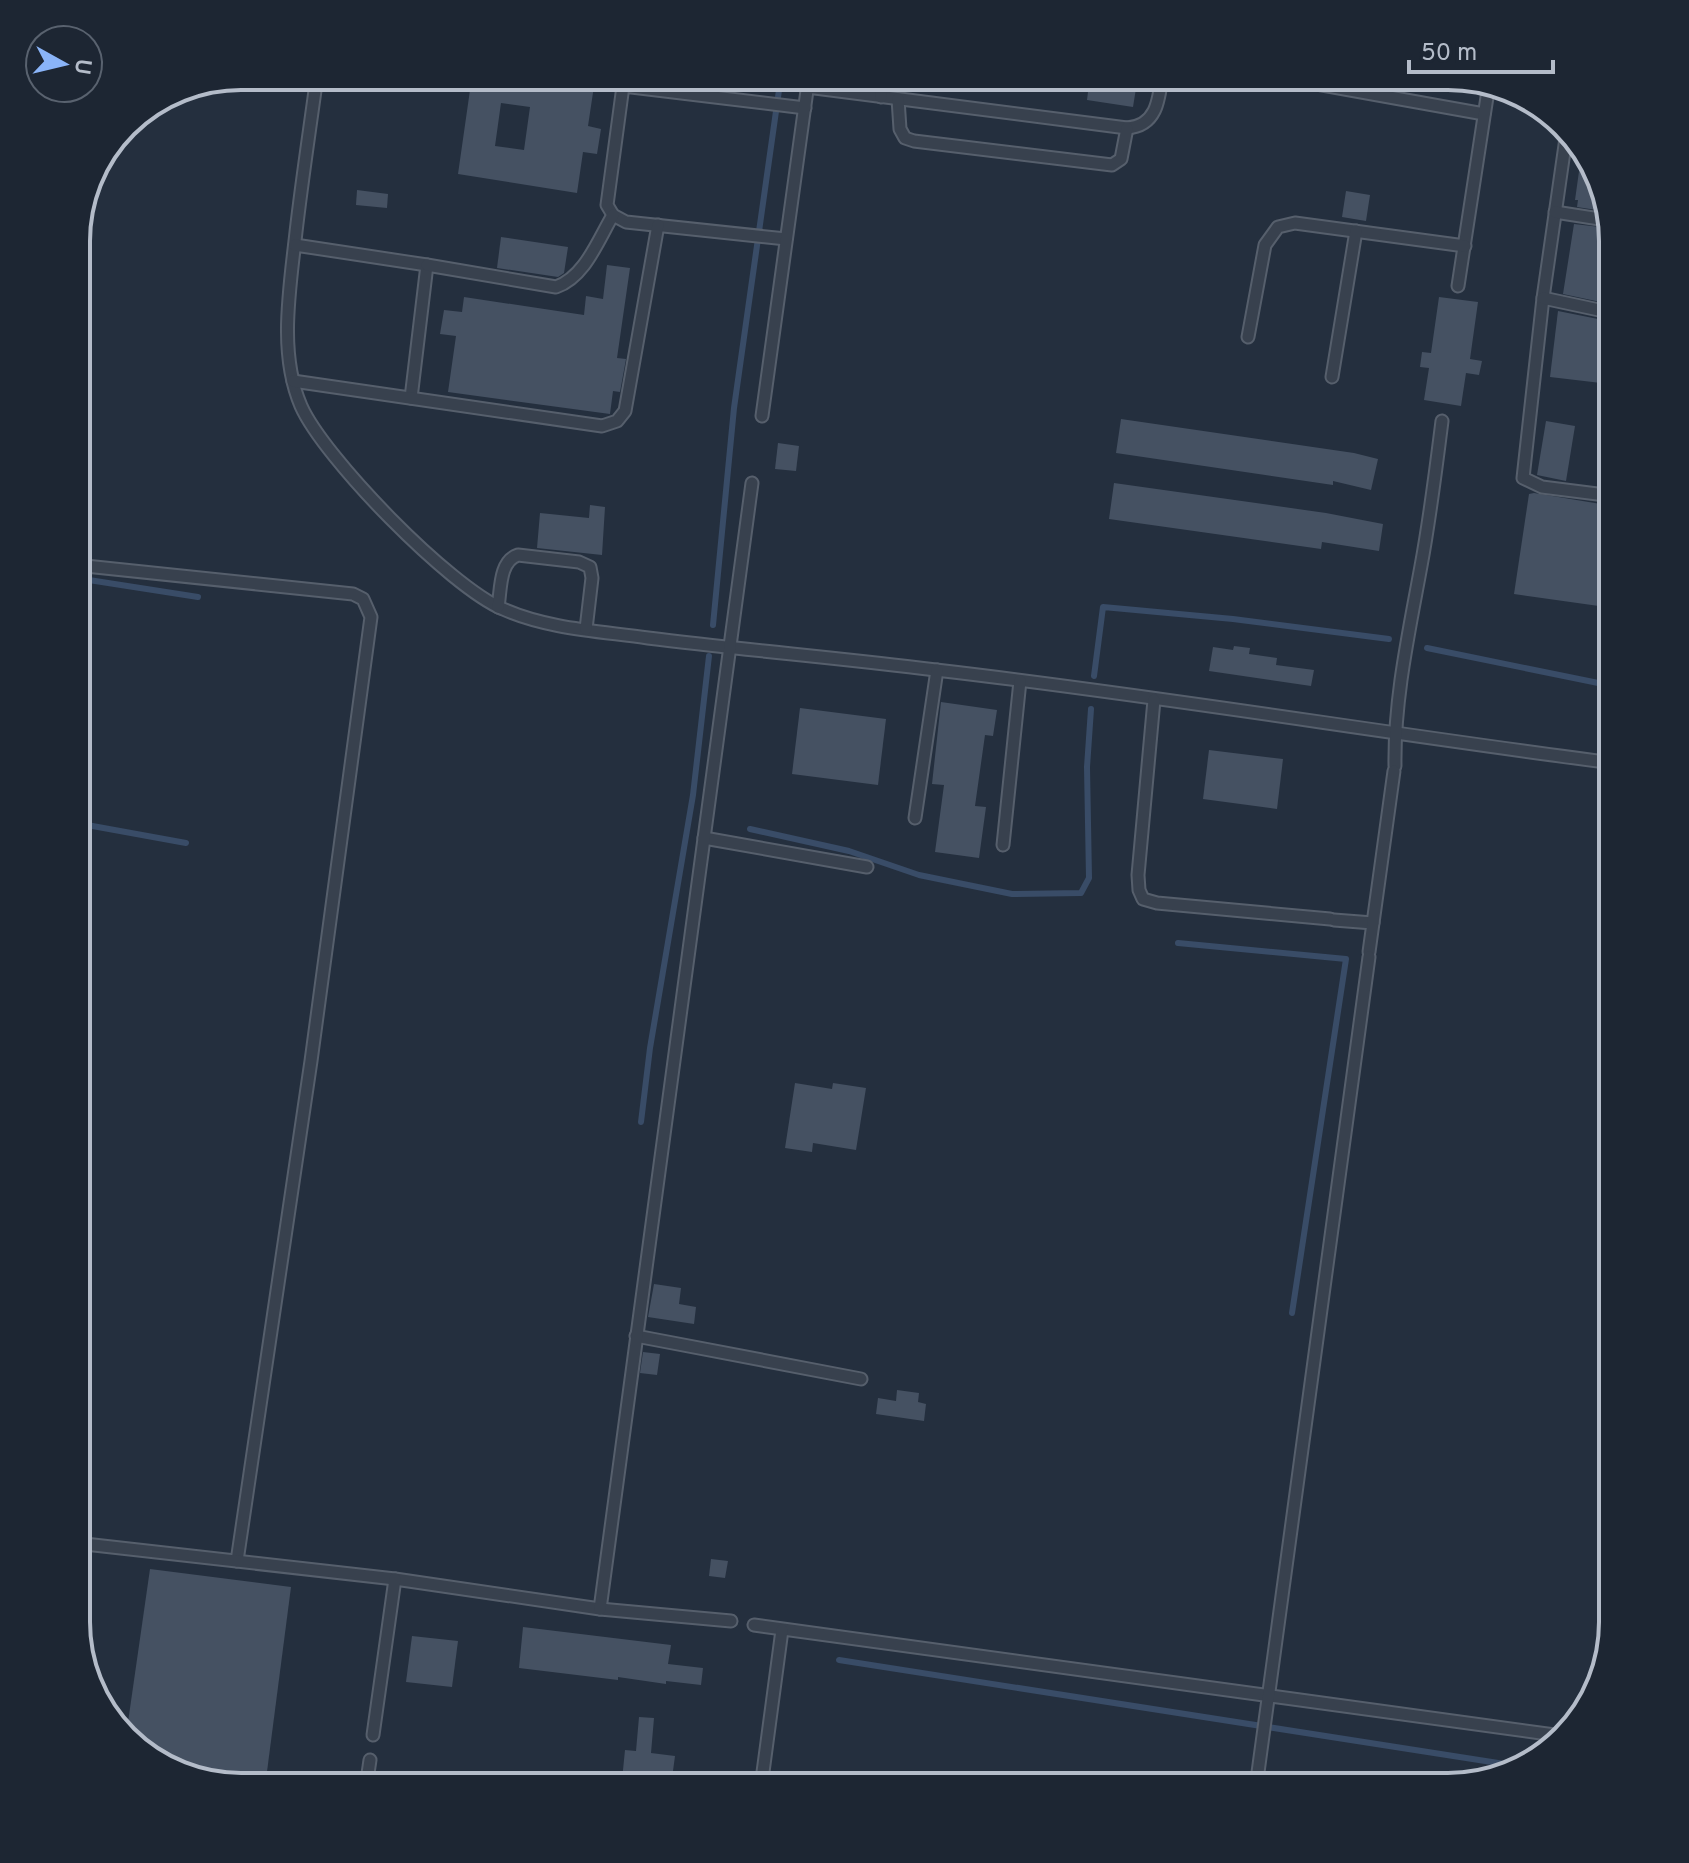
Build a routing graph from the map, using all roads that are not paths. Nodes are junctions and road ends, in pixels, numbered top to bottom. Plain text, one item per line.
1 (315, 90) edge
2 (622, 90) edge
3 (656, 90) edge
4 (807, 90) edge
5 (847, 90) edge
6 (882, 90) edge
7 (1159, 90) edge
8 (1350, 90) edge
9 (1487, 95) edge
10 (881, 97) junction
11 (898, 99) junction
12 (805, 108) junction
13 (1484, 114) junction
14 (1127, 128) junction
15 (1565, 145) edge
16 (1555, 212) junction
17 (613, 215) junction
18 (1598, 219) edge
19 (658, 225) junction
20 (1356, 231) junction
21 (786, 239) junction
22 (295, 245) junction
23 (1465, 246) junction
24 (427, 265) junction
25 (1458, 286) dead end
26 (1543, 298) junction
27 (1599, 310) edge
28 (1248, 337) dead end
29 (1332, 377) dead end
30 (293, 381) junction
31 (411, 398) junction
32 (762, 416) dead end
33 (1442, 421) dead end
34 (752, 483) dead end
35 (1599, 494) edge
36 (90, 566) edge
37 (498, 607) junction
38 (586, 629) junction
39 (730, 649) junction
40 (937, 670) junction
41 (1020, 681) junction
42 (1154, 700) junction
43 (1395, 735) junction
44 (1599, 761) edge
45 (915, 818) dead end
46 (704, 838) junction
47 (1003, 845) dead end
48 (867, 867) dead end
49 (1373, 923) junction
50 (636, 1336) junction
51 (861, 1379) dead end
52 (90, 1545) edge
53 (237, 1561) junction
54 (395, 1579) junction
55 (600, 1609) junction
56 (731, 1621) dead end
57 (754, 1625) dead end
58 (782, 1630) junction
59 (1269, 1696) junction
60 (1550, 1734) edge
61 (373, 1735) dead end
62 (370, 1760) dead end
63 (368, 1773) edge
64 (763, 1773) edge
65 (1258, 1773) edge

1 - 22 lane
2 - 17 lane
3 - 12 lane
4 - 12 lane
5 - 10 lane
6 - 10 lane
7 - 14 lane
8 - 13 lane
9 - 13 lane
10 - 11 lane
11 - 14 lane
11 - 14 lane
12 - 21 lane
13 - 23 lane
15 - 16 lane
16 - 18 lane
16 - 26 lane
17 - 19 lane
17 - 24 lane
19 - 21 lane
19 - 31 lane
20 - 23 lane
20 - 28 lane
20 - 29 lane
21 - 32 lane
22 - 24 lane
22 - 30 lane
23 - 25 lane
24 - 31 lane
26 - 27 lane
26 - 35 lane
30 - 31 lane
30 - 37 lane
33 - 43 lane
34 - 39 lane
36 - 53 lane
37 - 38 lane
37 - 38 lane
38 - 39 lane
39 - 40 lane
39 - 46 lane
40 - 41 lane
40 - 45 lane
41 - 42 lane
41 - 47 lane
42 - 43 lane
42 - 49 lane
43 - 44 lane
43 - 49 lane
46 - 48 lane
46 - 50 lane
49 - 59 lane
50 - 51 lane
50 - 55 lane
52 - 53 lane
53 - 54 lane
54 - 55 lane
54 - 61 lane
55 - 56 lane
57 - 58 lane
58 - 59 lane
58 - 64 lane
59 - 60 lane
59 - 65 lane
62 - 63 lane

